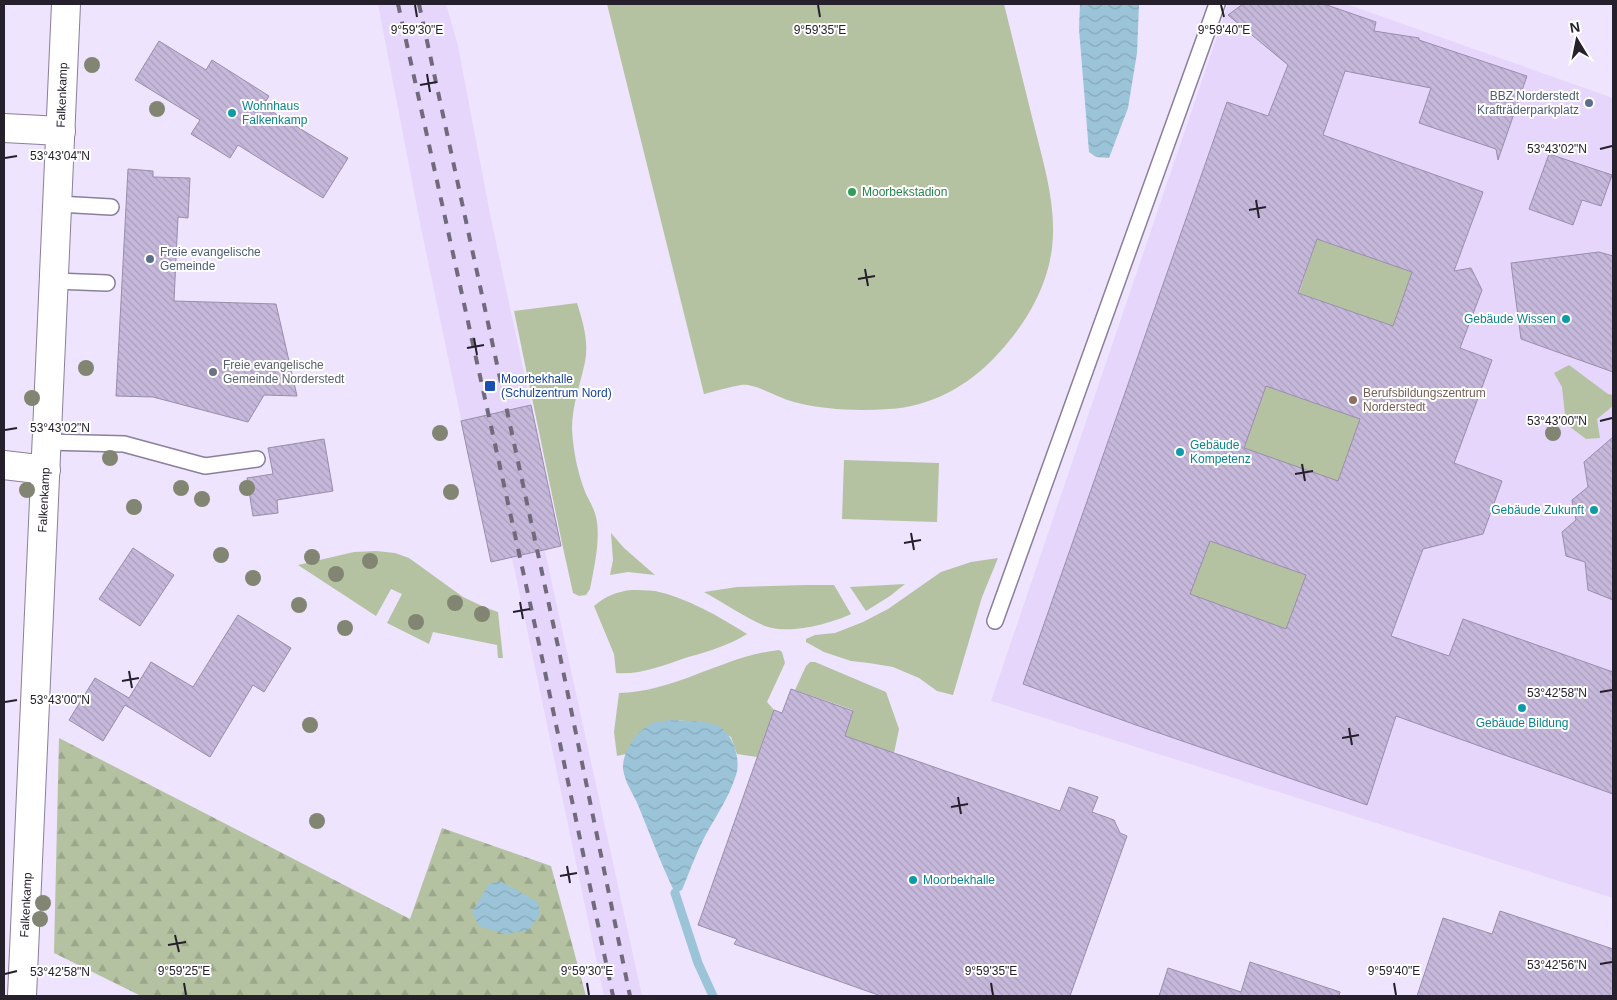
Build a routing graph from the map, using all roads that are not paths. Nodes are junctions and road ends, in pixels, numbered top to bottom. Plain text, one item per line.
1 (66, 4) edge
2 (1217, 4) edge
3 (4, 128) edge
4 (61, 131) junction
5 (58, 204) junction
6 (111, 206) dead end
7 (54, 281) junction
8 (107, 283) dead end
9 (47, 442) junction
10 (257, 459) dead end
11 (4, 465) edge
12 (46, 470) junction
13 (995, 621) dead end
14 (22, 996) edge

1 - 4 street, Falkenkamp
2 - 13 lane
3 - 4 street
4 - 5 street, Falkenkamp
5 - 6 lane
5 - 7 street, Falkenkamp
7 - 8 lane
7 - 9 street, Falkenkamp
9 - 10 lane
9 - 12 street, Falkenkamp
11 - 12 street
12 - 14 street, Falkenkamp

